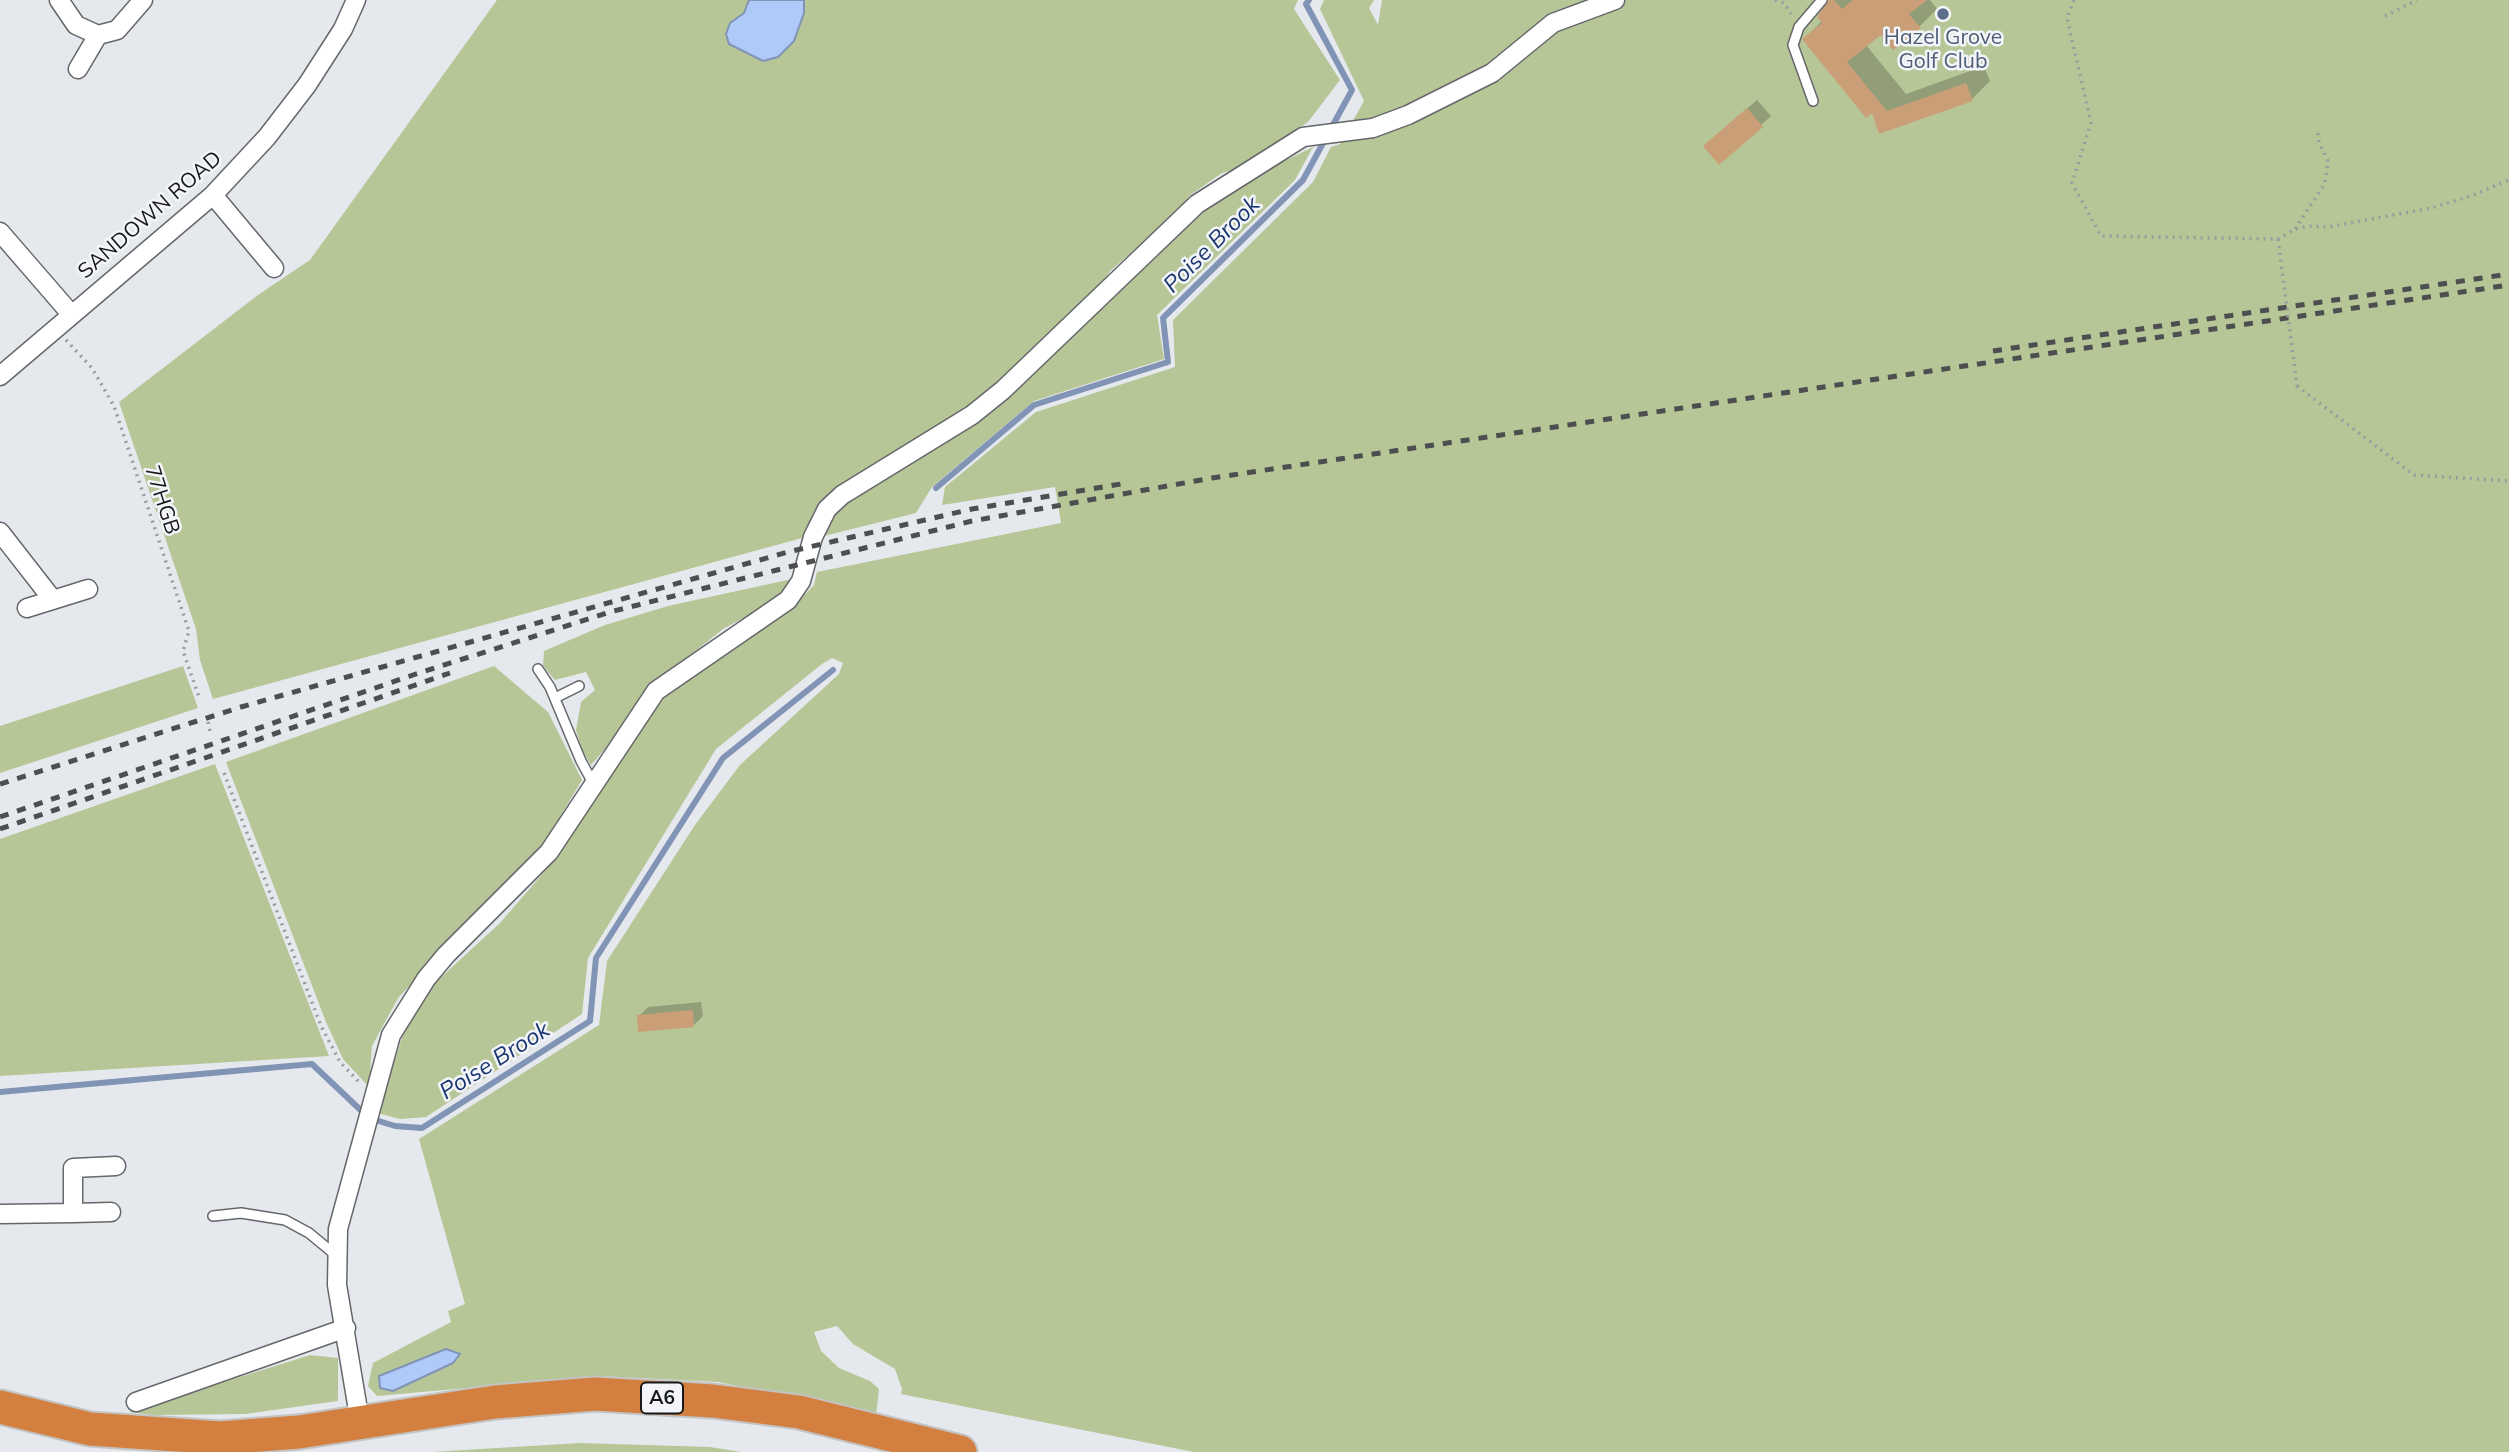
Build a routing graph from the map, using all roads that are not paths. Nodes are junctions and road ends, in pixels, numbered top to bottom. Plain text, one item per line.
1 (59, 0) edge
2 (143, 0) edge
3 (356, 0) edge
4 (1615, 0) edge
5 (1822, 0) edge
6 (98, 35) junction
7 (78, 69) dead end
8 (1813, 101) dead end
9 (213, 195) junction
10 (0, 232) edge
11 (274, 268) dead end
12 (71, 314) junction
13 (0, 376) edge
14 (0, 532) edge
15 (88, 589) dead end
16 (53, 600) junction
17 (27, 608) dead end
18 (538, 669) dead end
19 (579, 686) dead end
20 (555, 698) junction
21 (593, 783) junction
22 (116, 1166) dead end
23 (111, 1212) dead end
24 (74, 1213) junction
25 (0, 1214) edge
26 (213, 1216) dead end
27 (338, 1258) junction
28 (346, 1328) junction
29 (136, 1402) dead end
30 (0, 1407) edge
31 (360, 1422) junction
32 (222, 1445) edge
33 (960, 1452) edge

1 - 6 street
2 - 6 street
3 - 9 street, SANDOWN ROAD
4 - 21 street
5 - 8 lane
6 - 7 street
9 - 11 street
9 - 12 street, SANDOWN ROAD
10 - 12 street
12 - 13 street, SANDOWN ROAD
14 - 16 street
15 - 16 street
16 - 17 street
18 - 20 lane
19 - 20 lane
20 - 21 lane
21 - 27 street
22 - 24 street
23 - 24 street
24 - 25 street
26 - 27 lane
27 - 28 street
28 - 29 street
28 - 31 street
30 - 32 highway, A6
31 - 32 highway, A6
31 - 33 highway, A6

